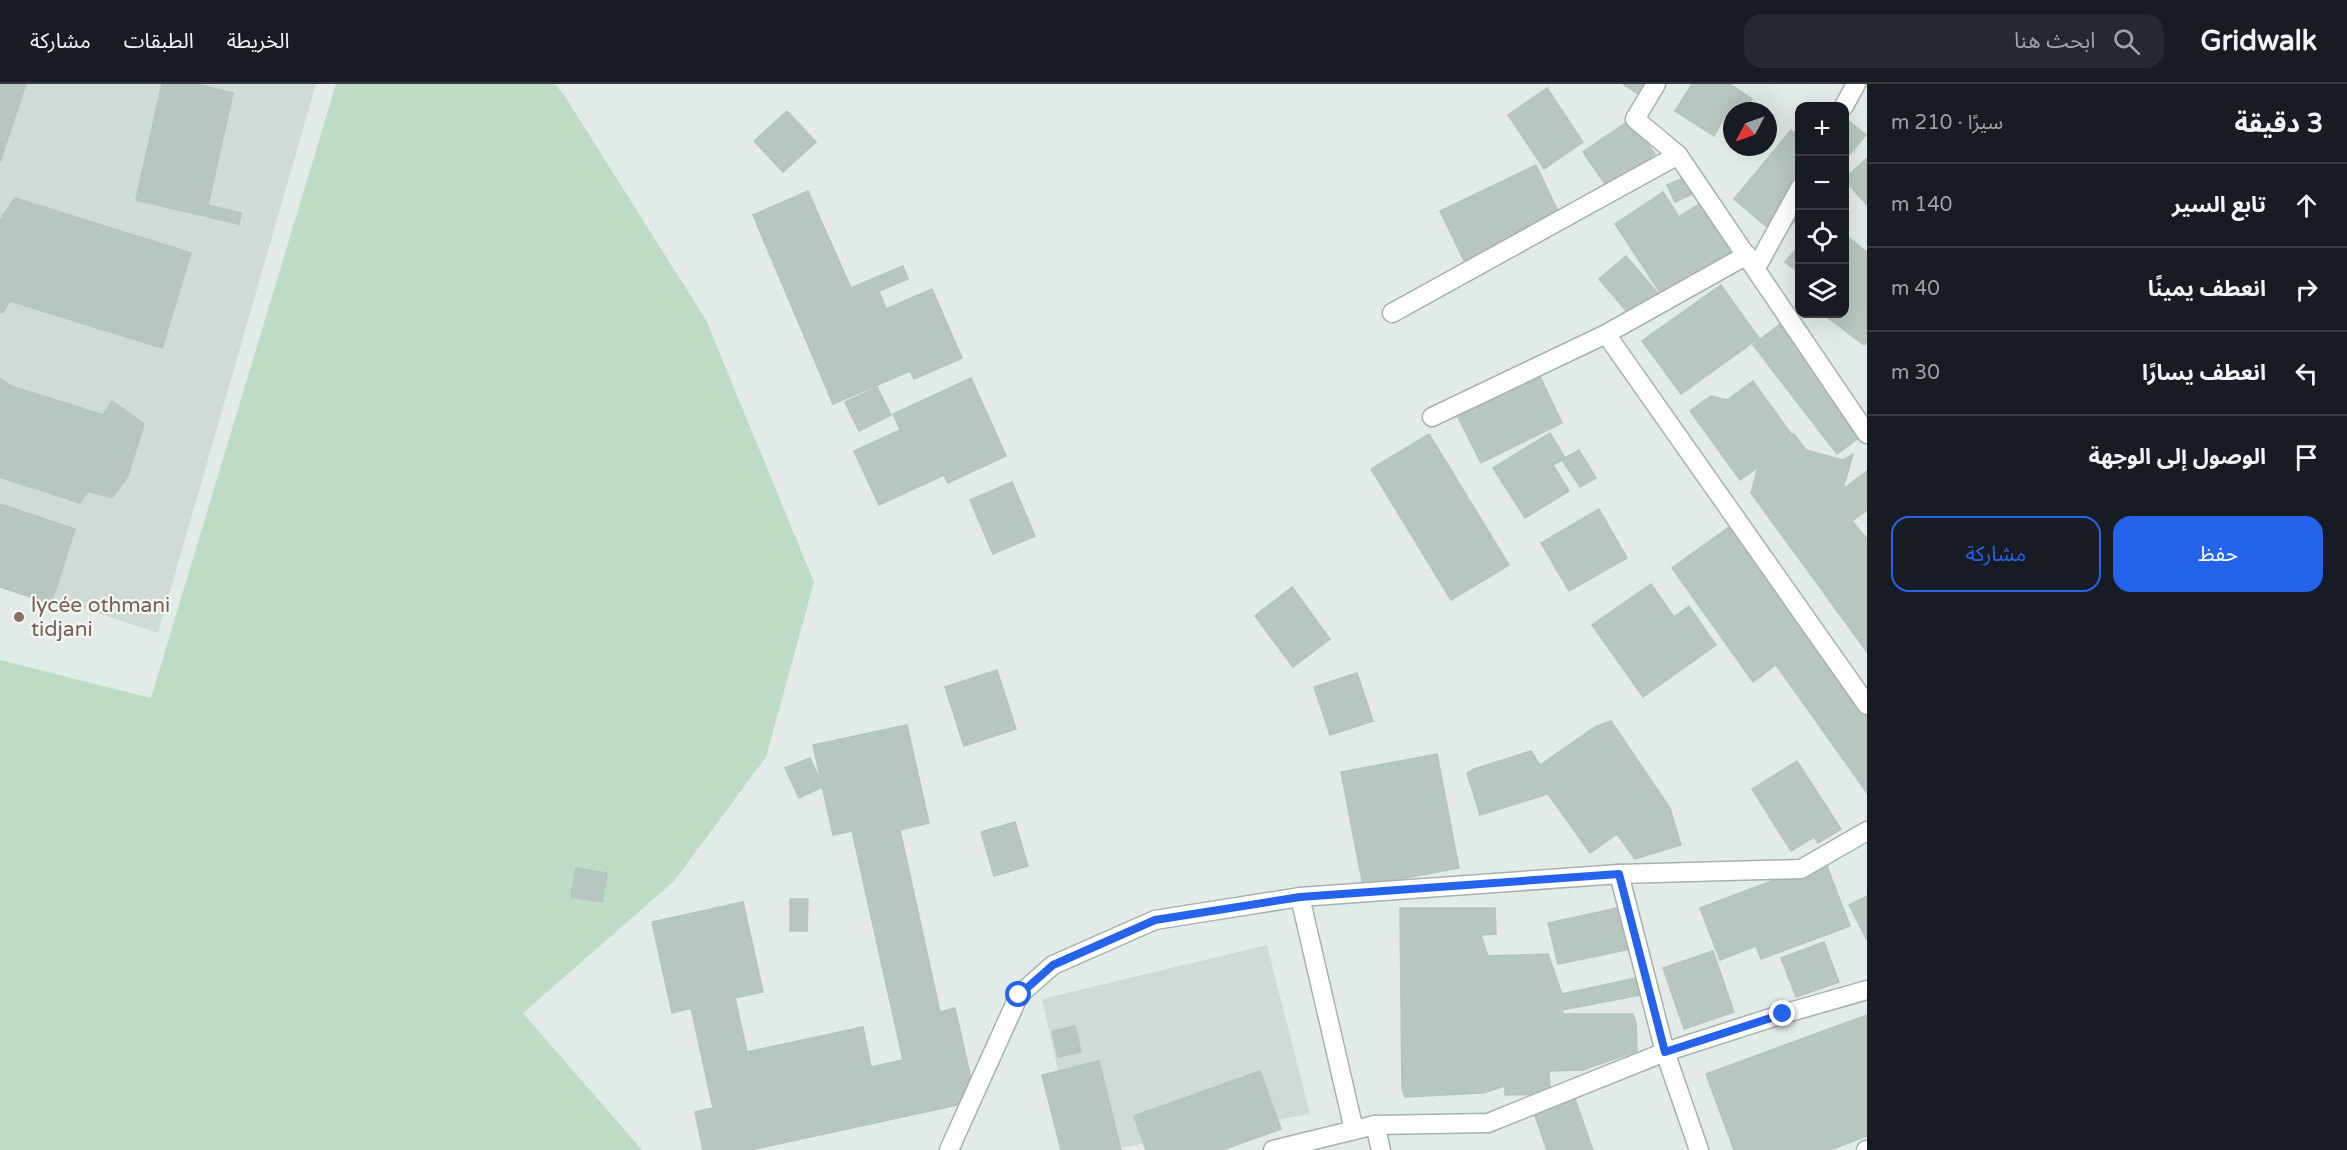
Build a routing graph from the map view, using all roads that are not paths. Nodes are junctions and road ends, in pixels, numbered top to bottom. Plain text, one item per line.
1 (1656, 84) edge
2 (1856, 84) edge
3 (1846, 102) edge
4 (1678, 154) junction
5 (1795, 196) edge
6 (1751, 262) junction
7 (1392, 313) dead end
8 (1606, 334) junction
9 (1432, 417) dead end
10 (1867, 435) edge
11 (1867, 705) edge
12 (1867, 831) edge
13 (1619, 874) junction
14 (1300, 897) junction
15 (1867, 990) edge
16 (1665, 1052) junction
17 (1375, 1125) junction
18 (1354, 1130) junction
19 (949, 1150) edge
20 (1273, 1150) edge
21 (1381, 1150) edge
22 (1699, 1150) edge

1 - 4 street
2 - 3 street
4 - 6 street
4 - 7 street
5 - 6 street
6 - 8 street
6 - 10 street
8 - 9 street
8 - 11 street
12 - 13 street
13 - 14 street
13 - 16 street
14 - 18 street
14 - 19 street
15 - 16 street
16 - 17 street
16 - 22 street
17 - 18 street
17 - 21 street
18 - 20 street

